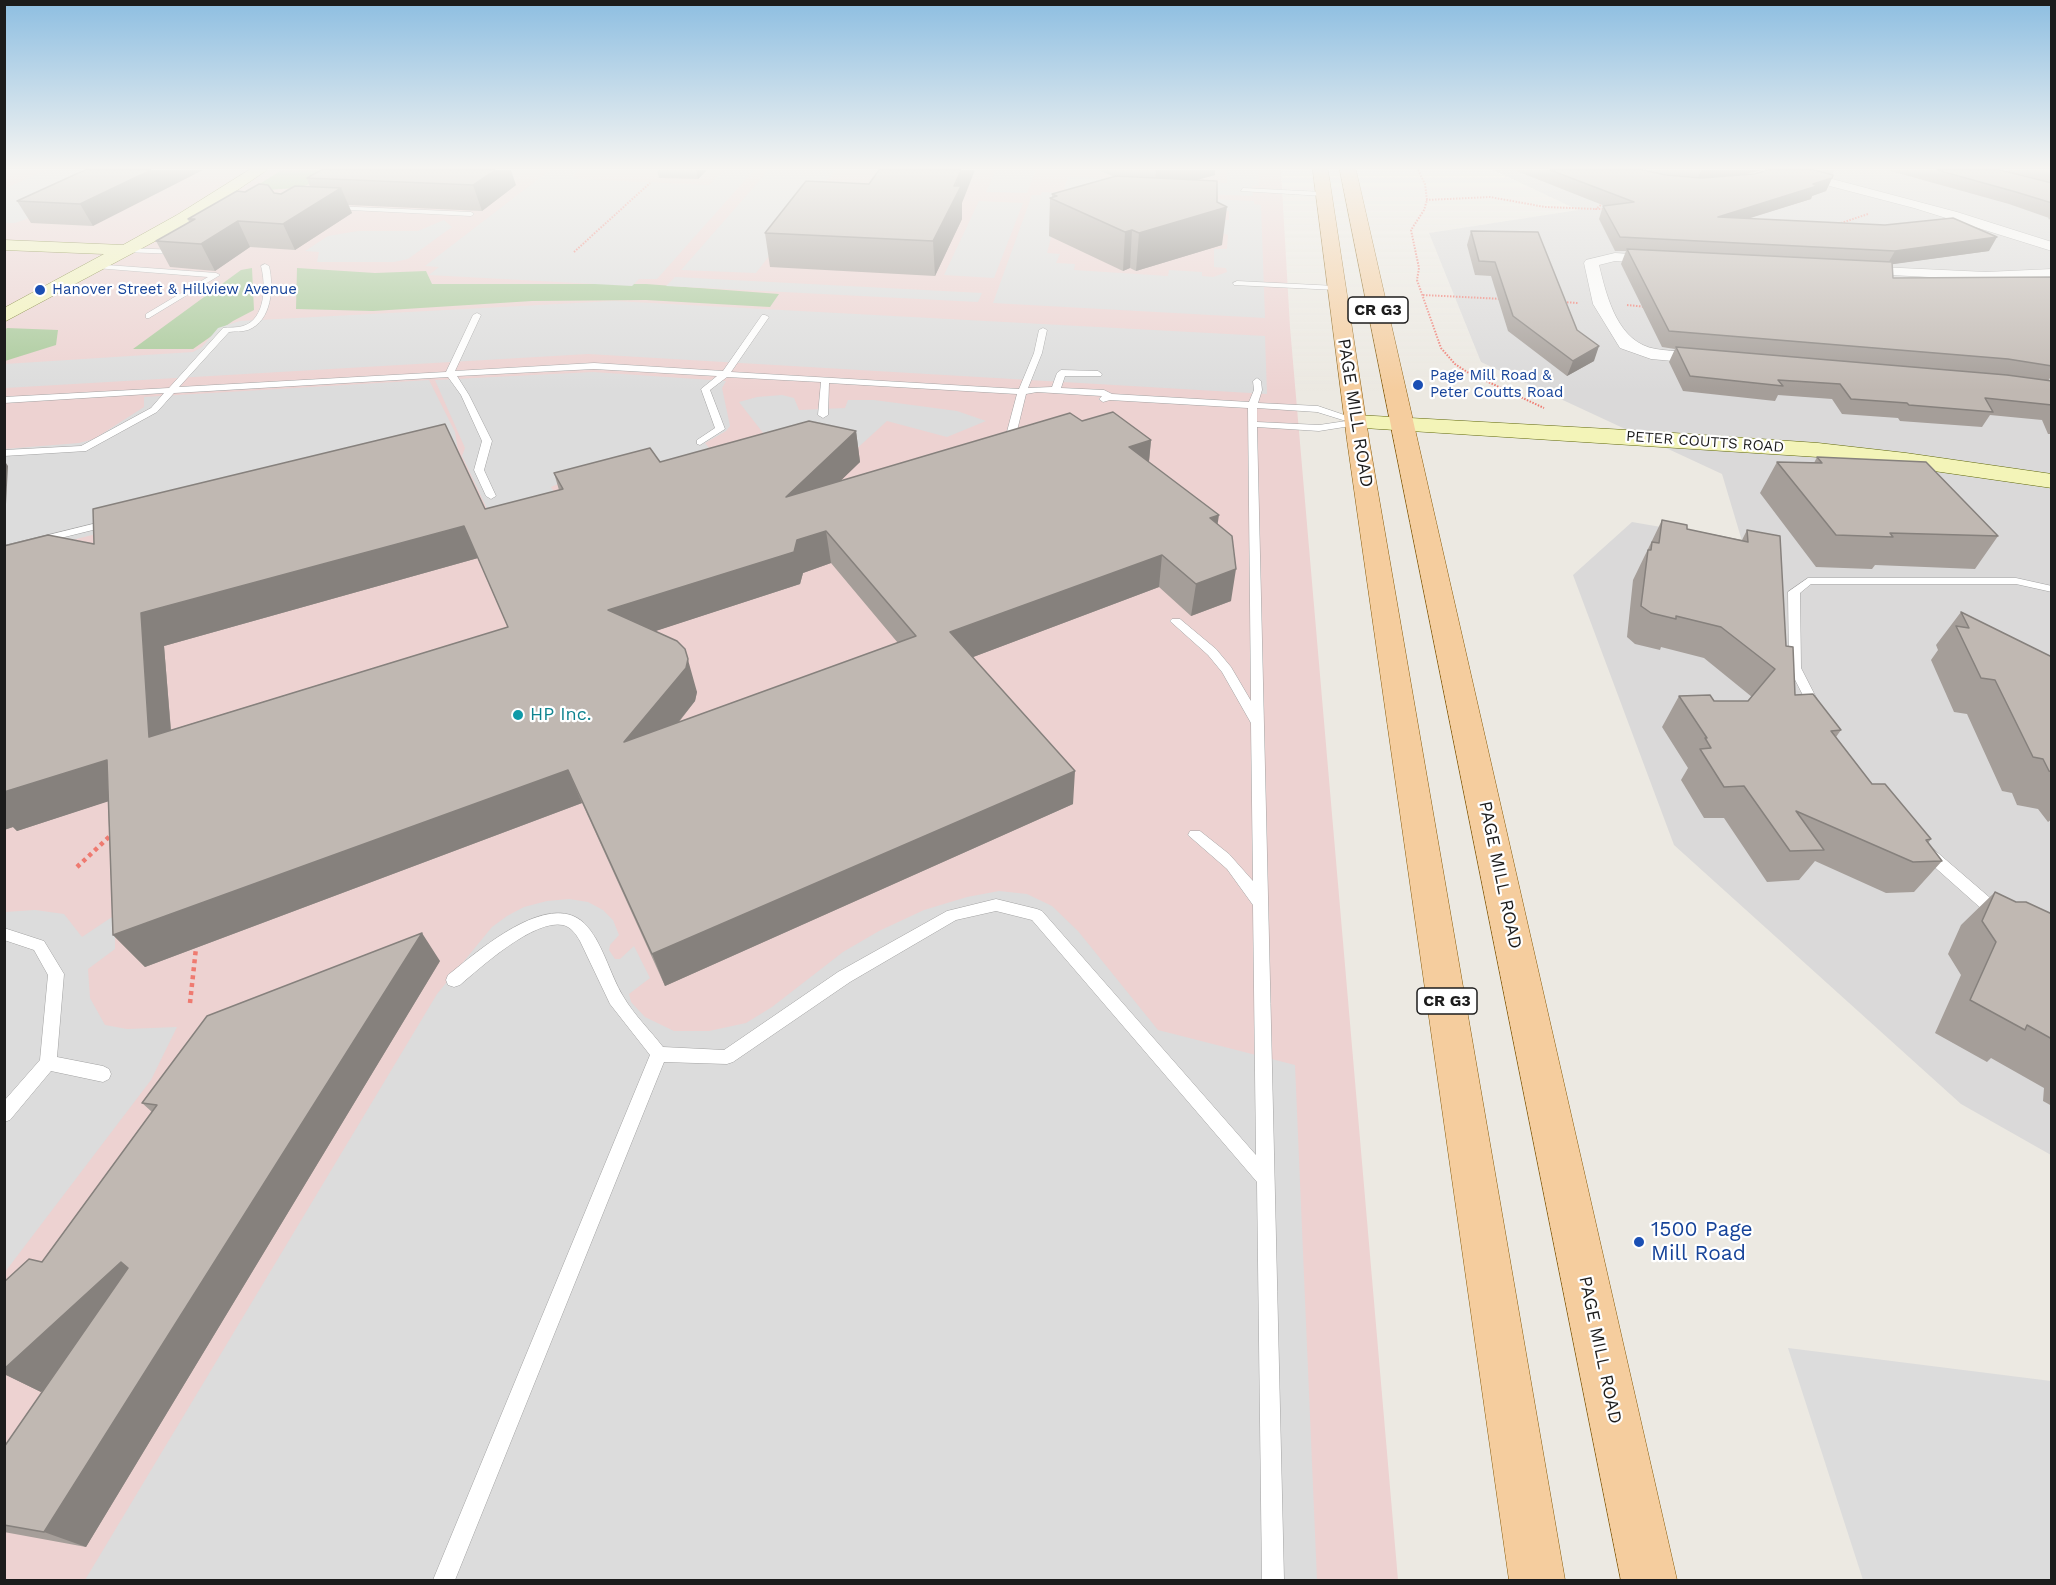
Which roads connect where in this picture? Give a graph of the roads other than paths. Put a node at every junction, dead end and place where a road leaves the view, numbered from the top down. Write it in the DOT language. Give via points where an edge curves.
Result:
graph roads {
  1 [pos="137,244"];
  2 [pos="1330,244"];
  3 [pos="1364,244"];
  4 [pos="4,245"];
  5 [pos="126,250"];
  6 [pos="179,252"];
  7 [pos="1674,260"];
  8 [pos="96,266"];
  9 [pos="265,266"];
  10 [pos="1841,269"];
  11 [pos="2052,273"];
  12 [pos="1237,283"];
  13 [pos="1336,288"];
  14 [pos="477,315"];
  15 [pos="4,316"];
  16 [pos="149,316"];
  17 [pos="765,316"];
  18 [pos="1043,330"];
  19 [pos="1723,360"];
  20 [pos="450,373"];
  21 [pos="725,374"];
  22 [pos="1098,374"];
  23 [pos="825,380"];
  24 [pos="1257,381"];
  25 [pos="169,390"];
  26 [pos="1056,390"];
  27 [pos="1022,392"];
  28 [pos="1110,397"];
  29 [pos="4,400"];
  30 [pos="1252,406"];
  31 [pos="823,415"];
  32 [pos="1356,422"];
  33 [pos="1252,424"];
  34 [pos="1403,425"];
  35 [pos="700,442"];
  36 [pos="1009,443"];
  37 [pos="4,453"];
  38 [pos="2052,481"];
  39 [pos="491,496"];
  40 [pos="121,520"];
  41 [pos="4,549"];
  42 [pos="2052,589"];
  43 [pos="1176,621"];
  44 [pos="1823,722"];
  45 [pos="1258,730"];
  46 [pos="1195,835"];
  47 [pos="1921,845"];
  48 [pos="1261,905"];
  49 [pos="2007,918"];
  50 [pos="5,934"];
  51 [pos="453,980"];
  52 [pos="659,1054"];
  53 [pos="48,1063"];
  54 [pos="103,1074"];
  55 [pos="4,1114"];
  56 [pos="1266,1179"];
  57 [pos="444,1581"];
  58 [pos="1273,1581"];
  59 [pos="1537,1581"];
  60 [pos="1649,1581"];
  1 -- 5 [label="street"];
  2 -- 13 [label="main road, PAGE MILL ROAD / CR G3"];
  3 -- 34 [label="main road, PAGE MILL ROAD / CR G3"];
  4 -- 5 [label="street"];
  5 -- 6 [label="lane"];
  5 -- 8 [label="street"];
  7 -- 19 [label="street" via="1615,257 1591,263 1601,304 1626,344 1652,354"];
  8 -- 15 [label="street"];
  8 -- 16 [label="lane" via="216,275"];
  9 -- 25 [label="lane" via="267,295 260,316 246,327 226,330"];
  10 -- 11 [label="street" via="1986,276"];
  12 -- 13 [label="lane"];
  13 -- 32 [label="main road, PAGE MILL ROAD / CR G3"];
  14 -- 20 [label="lane"];
  17 -- 21 [label="lane"];
  18 -- 27 [label="lane"];
  20 -- 21 [label="lane" via="594,366"];
  20 -- 25 [label="lane"];
  20 -- 39 [label="lane" via="487,441 479,470"];
  21 -- 23 [label="lane"];
  21 -- 35 [label="lane" via="705,390 720,429"];
  22 -- 26 [label="lane" via="1061,373"];
  23 -- 27 [label="lane"];
  23 -- 31 [label="lane"];
  24 -- 30 [label="lane"];
  25 -- 29 [label="lane"];
  25 -- 37 [label="lane" via="153,410 83,449"];
  26 -- 27 [label="lane"];
  26 -- 28 [label="lane" via="1104,393"];
  27 -- 28 [label="lane" via="1036,396"];
  27 -- 36 [label="lane"];
  28 -- 30 [label="lane"];
  30 -- 32 [label="lane" via="1318,409"];
  30 -- 33 [label="lane"];
  32 -- 33 [label="lane" via="1319,428"];
  32 -- 34 [label="street, PETER COUTTS ROAD"];
  32 -- 59 [label="main road, PAGE MILL ROAD / CR G3"];
  33 -- 45 [label="lane"];
  34 -- 38 [label="street, PETER COUTTS ROAD" via="1819,450"];
  34 -- 60 [label="main road, PAGE MILL ROAD / CR G3"];
  40 -- 41 [label="lane"];
  42 -- 44 [label="lane" via="2016,581 1808,581 1794,592 1795,668"];
  43 -- 45 [label="lane" via="1227,670 1255,716"];
  45 -- 48 [label="lane"];
  46 -- 48 [label="lane" via="1241,873"];
  47 -- 49 [label="lane" via="1989,907"];
  48 -- 56 [label="lane"];
  50 -- 53 [label="lane" via="39,945 56,974"];
  51 -- 52 [label="lane" via="529,927 563,919 580,927 616,1000"];
  52 -- 56 [label="lane" via="727,1057 844,977 952,915 996,905 1037,915"];
  52 -- 57 [label="lane"];
  53 -- 54 [label="lane"];
  53 -- 55 [label="lane"];
  56 -- 58 [label="lane"];
}
